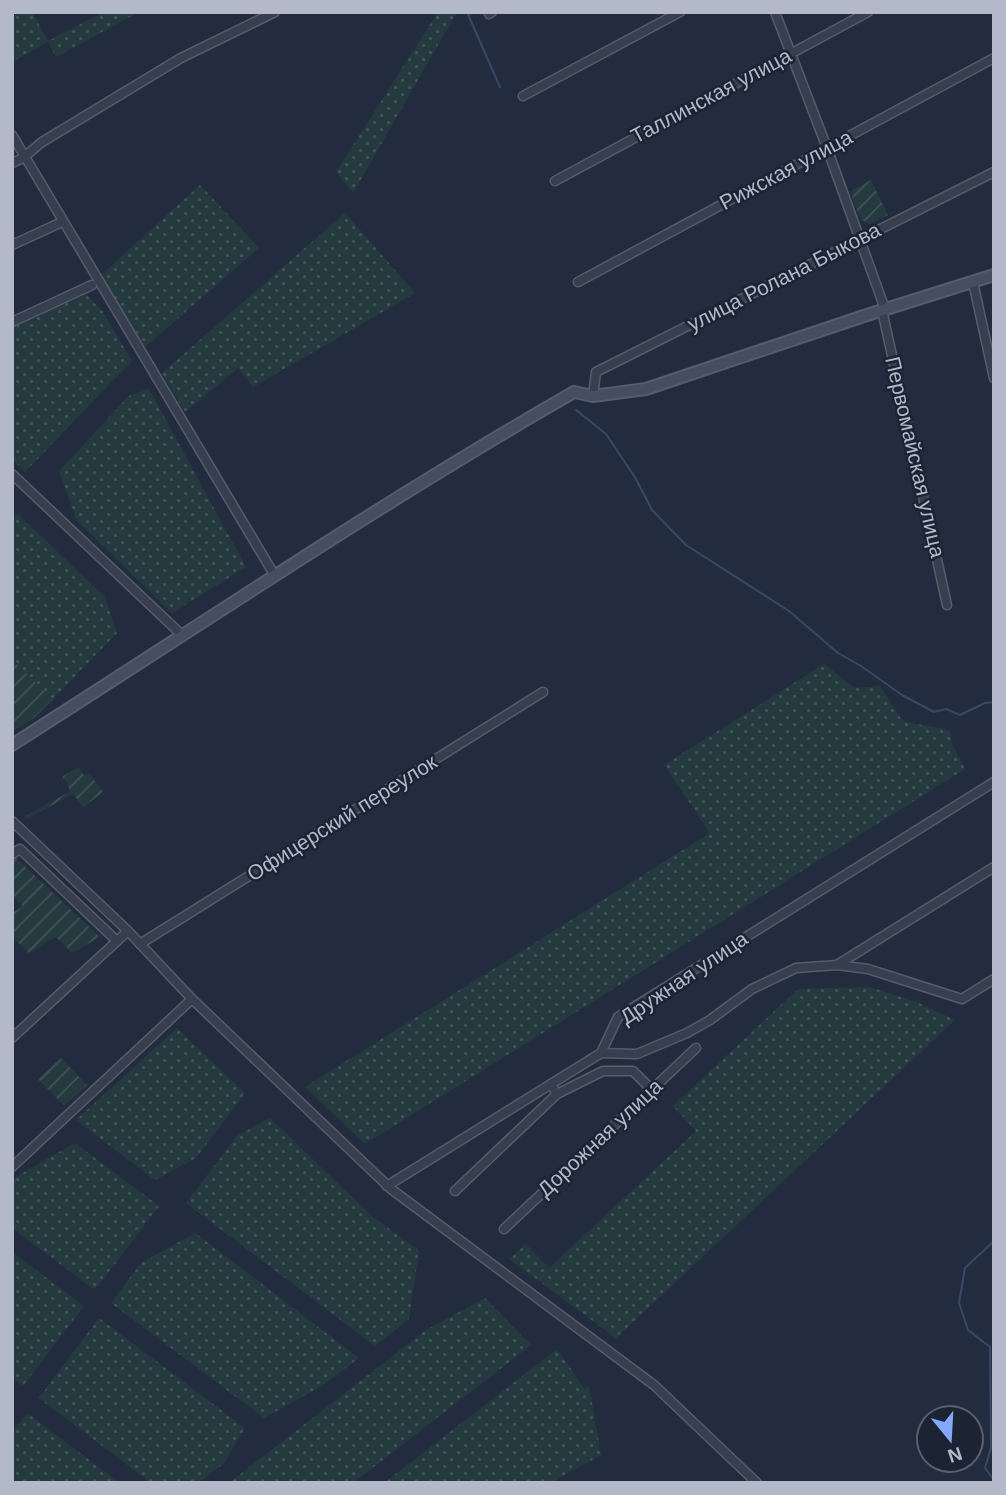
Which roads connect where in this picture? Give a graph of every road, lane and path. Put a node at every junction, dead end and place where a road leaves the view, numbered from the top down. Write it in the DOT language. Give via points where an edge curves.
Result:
graph roads {
  1 [pos="275,12"];
  2 [pos="680,12"];
  3 [pos="775,12"];
  4 [pos="869,12"];
  5 [pos="791,54"];
  6 [pos="994,58"];
  7 [pos="523,96"];
  8 [pos="12,135"];
  9 [pos="827,148"];
  10 [pos="12,163"];
  11 [pos="994,172"];
  12 [pos="555,181"];
  13 [pos="62,222"];
  14 [pos="860,239"];
  15 [pos="12,246"];
  16 [pos="994,275"];
  17 [pos="578,282"];
  18 [pos="973,282"];
  19 [pos="92,285"];
  20 [pos="883,309"];
  21 [pos="12,322"];
  22 [pos="994,378"];
  23 [pos="593,396"];
  24 [pos="12,474"];
  25 [pos="275,576"];
  26 [pos="947,605"];
  27 [pos="183,636"];
  28 [pos="543,692"];
  29 [pos="12,746"];
  30 [pos="994,782"];
  31 [pos="12,821"];
  32 [pos="16,851"];
  33 [pos="994,867"];
  34 [pos="128,930"];
  35 [pos="117,941"];
  36 [pos="141,944"];
  37 [pos="837,965"];
  38 [pos="994,979"];
  39 [pos="192,999"];
  40 [pos="12,1038"];
  41 [pos="696,1048"];
  42 [pos="601,1053"];
  43 [pos="551,1084"];
  44 [pos="652,1090"];
  45 [pos="557,1094"];
  46 [pos="12,1167"];
  47 [pos="387,1186"];
  48 [pos="455,1191"];
  49 [pos="504,1229"];
  50 [pos="757,1483"];
  1 -- 10 [label="street" via="181,58"];
  2 -- 7 [label="street"];
  3 -- 5 [label="street, Первомайская улица"];
  4 -- 5 [label="street, Таллинская улица"];
  5 -- 9 [label="street, Первомайская улица"];
  5 -- 12 [label="street, Таллинская улица"];
  6 -- 9 [label="street, Рижская улица"];
  8 -- 25 [label="street"];
  9 -- 14 [label="street, Первомайская улица"];
  9 -- 17 [label="street, Рижская улица"];
  11 -- 14 [label="street, улица Ролана Быкова"];
  13 -- 15 [label="street"];
  14 -- 20 [label="street, Первомайская улица"];
  14 -- 23 [label="street, улица Ролана Быкова" via="596,372"];
  16 -- 18 [label="street"];
  18 -- 20 [label="street"];
  18 -- 22 [label="street"];
  19 -- 21 [label="street"];
  20 -- 23 [label="street" via="646,389"];
  20 -- 26 [label="street, Первомайская улица"];
  23 -- 25 [label="street" via="574,392 562,398"];
  24 -- 27 [label="street"];
  25 -- 27 [label="street"];
  27 -- 29 [label="street"];
  28 -- 36 [label="street, Офицерский переулок"];
  30 -- 42 [label="street, Дружная улица" via="618,1017"];
  31 -- 34 [label="street"];
  32 -- 35 [label="street"];
  33 -- 37 [label="street"];
  34 -- 35 [label="street"];
  34 -- 36 [label="street"];
  35 -- 40 [label="street"];
  36 -- 39 [label="street"];
  37 -- 38 [label="street" via="868,969 962,999"];
  37 -- 42 [label="street" via="796,968 752,989 687,1034 637,1054"];
  39 -- 46 [label="street"];
  39 -- 47 [label="street"];
  41 -- 44 [label="street, Дорожная улица"];
  42 -- 43 [label="street"];
  43 -- 45 [label="street"];
  43 -- 47 [label="street"];
  44 -- 45 [label="street" via="633,1071 603,1072"];
  44 -- 49 [label="street, Дорожная улица"];
  45 -- 48 [label="street"];
  47 -- 50 [label="street" via="654,1385"];
}
